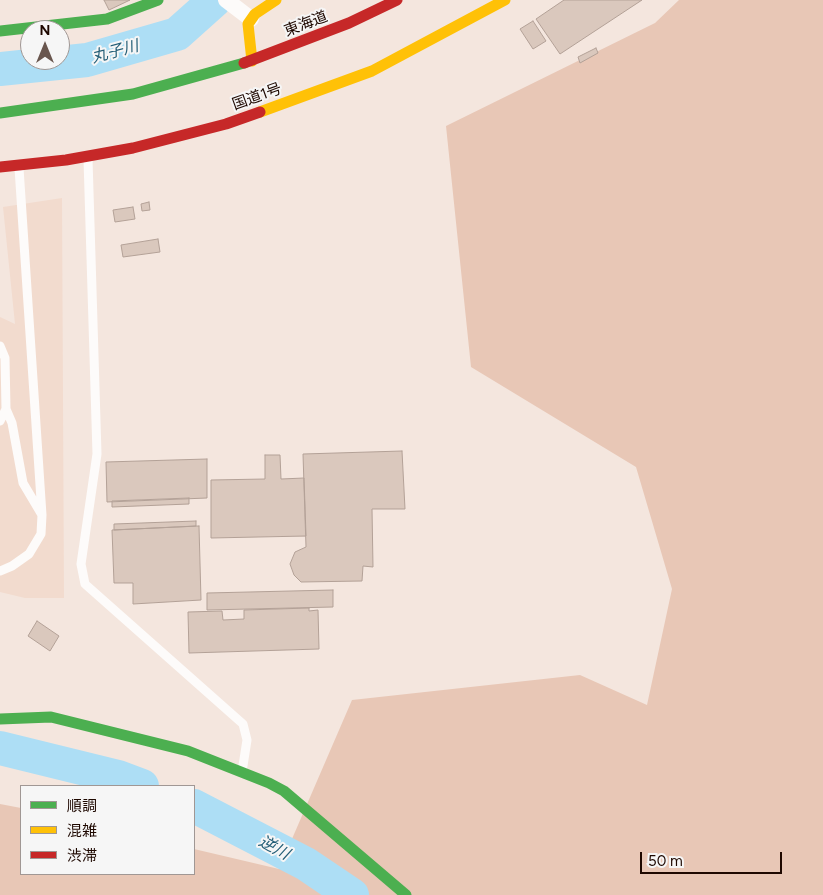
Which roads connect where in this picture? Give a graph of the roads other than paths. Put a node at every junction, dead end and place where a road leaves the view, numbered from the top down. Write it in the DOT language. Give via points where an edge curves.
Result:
graph roads {
  1 [pos="158,0"];
  2 [pos="226,0"];
  3 [pos="276,0"];
  4 [pos="397,0"];
  5 [pos="505,0"];
  6 [pos="252,19"];
  7 [pos="0,31"];
  8 [pos="252,61"];
  9 [pos="0,113"];
  10 [pos="88,156"];
  11 [pos="18,165"];
  12 [pos="0,167"];
  13 [pos="0,346"];
  14 [pos="6,409"];
  15 [pos="0,421"];
  16 [pos="42,515"];
  17 [pos="0,571"];
  18 [pos="0,719"];
  19 [pos="242,772"];
  20 [pos="406,895"];
  1 -- 7 [label="main road" via="107,19"];
  2 -- 6 [label="street"];
  3 -- 6 [label="main road"];
  4 -- 8 [label="main road, 東海道" via="349,23"];
  5 -- 10 [label="main road, 国道1号" via="372,71 226,124"];
  6 -- 8 [label="main road" via="248,24"];
  8 -- 9 [label="main road" via="132,94"];
  10 -- 11 [label="main road, 国道1号"];
  10 -- 19 [label="lane" via="97,454 81,564 85,584 243,724 247,740"];
  11 -- 12 [label="main road, 国道1号"];
  11 -- 16 [label="lane"];
  13 -- 14 [label="lane" via="5,358"];
  14 -- 15 [label="lane"];
  14 -- 16 [label="lane" via="12,423 23,483"];
  16 -- 17 [label="lane" via="41,534 29,554"];
  18 -- 19 [label="main road" via="51,717 188,751"];
  19 -- 20 [label="main road" via="284,791"];
}
